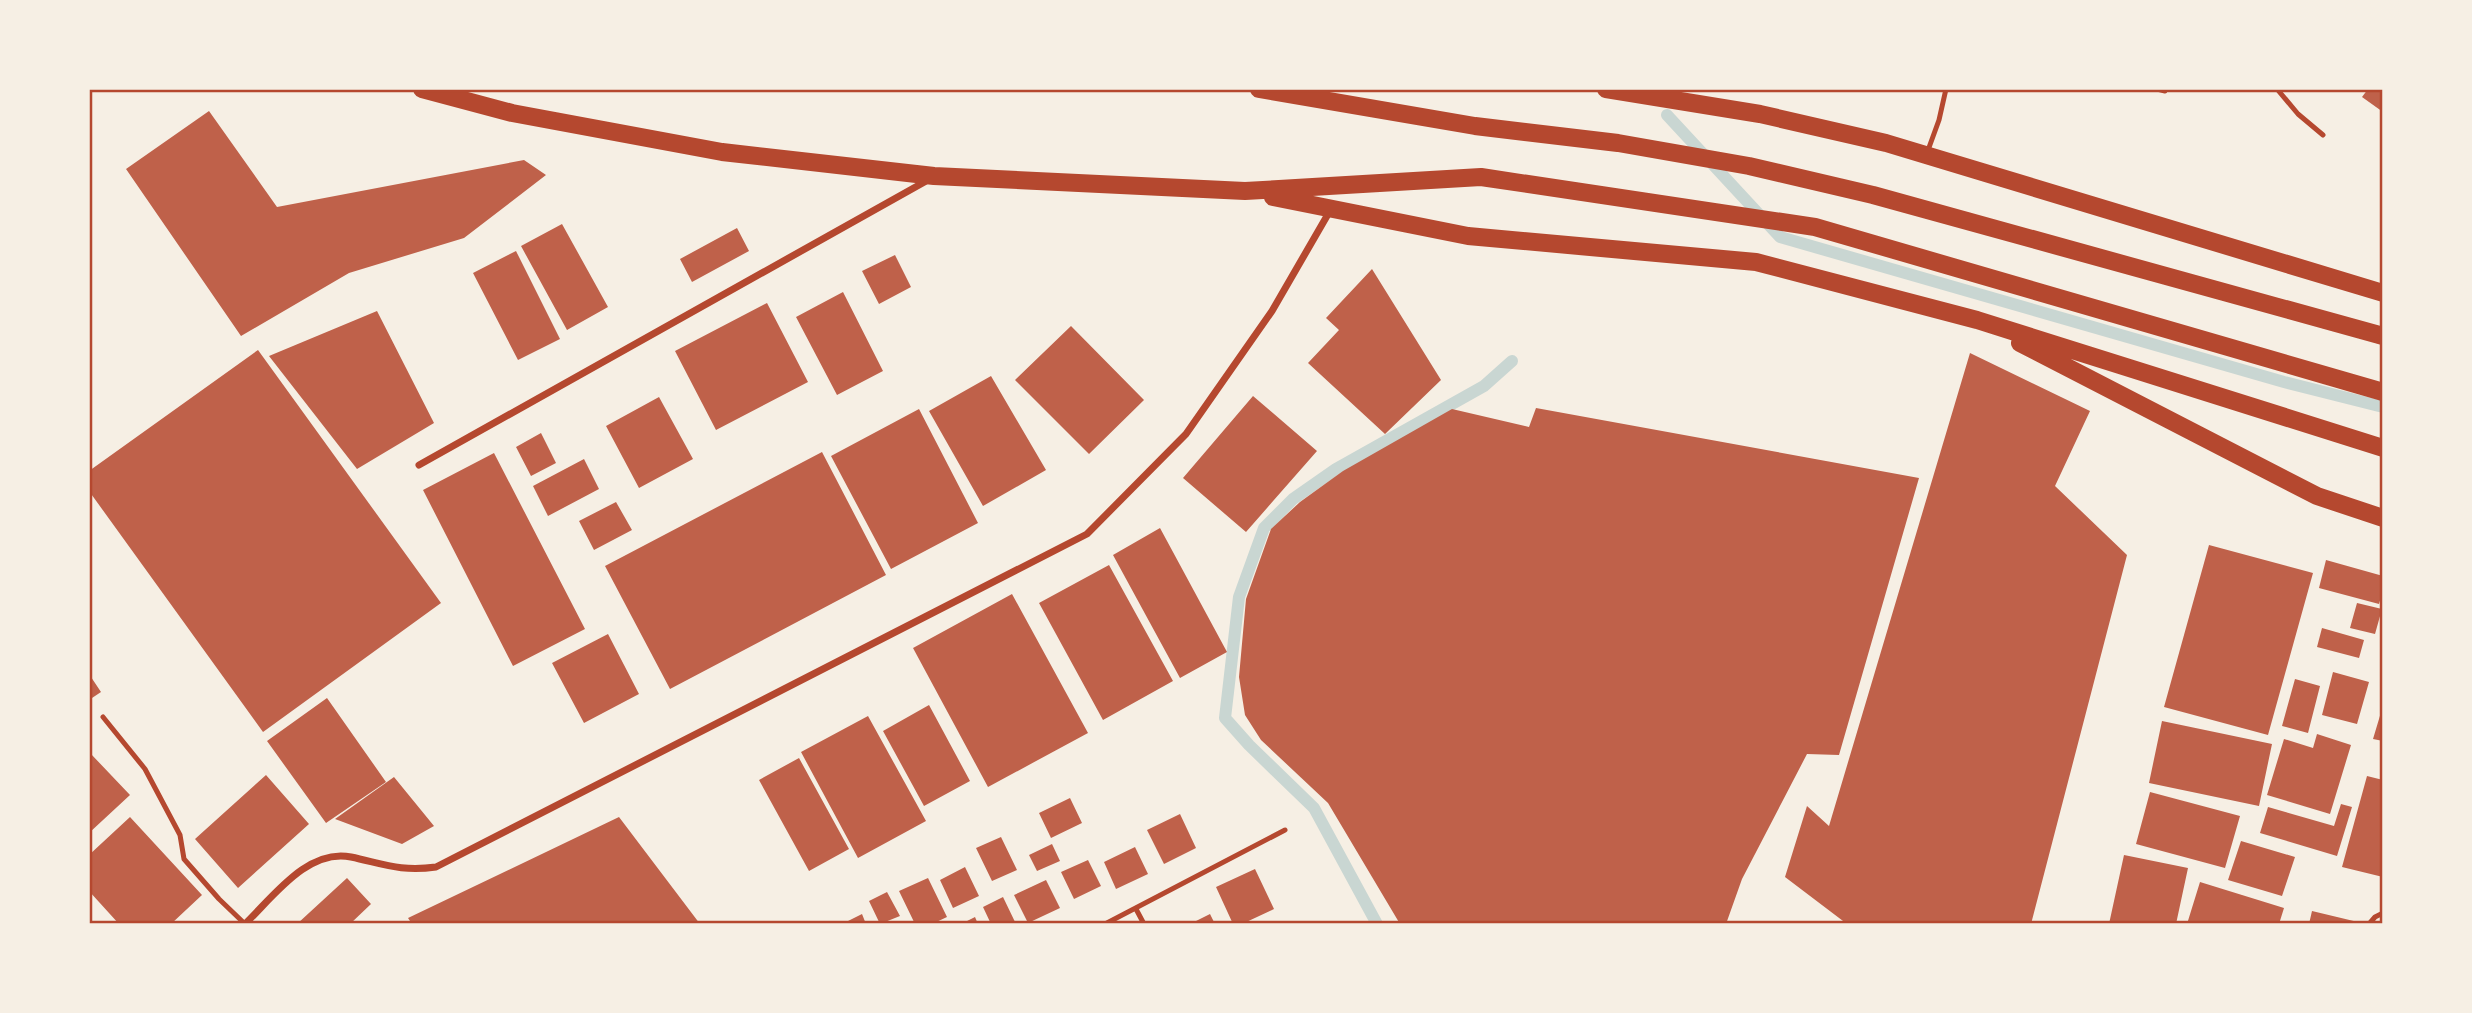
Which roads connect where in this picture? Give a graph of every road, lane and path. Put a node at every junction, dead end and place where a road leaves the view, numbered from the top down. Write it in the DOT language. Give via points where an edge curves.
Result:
graph roads {
  1 [pos="422,89"];
  2 [pos="1259,89"];
  3 [pos="1606,89"];
  4 [pos="1946,89"];
  5 [pos="2157,89"];
  6 [pos="2277,89"];
  7 [pos="2165,91"];
  8 [pos="2323,135"];
  9 [pos="1927,155"];
  10 [pos="934,176"];
  11 [pos="1245,191"];
  12 [pos="1332,208"];
  13 [pos="2383,292"];
  14 [pos="1977,320"];
  15 [pos="2383,336"];
  16 [pos="2383,392"];
  17 [pos="2383,448"];
  18 [pos="419,465"];
  19 [pos="2383,518"];
  20 [pos="103,717"];
  21 [pos="1285,830"];
  22 [pos="1136,909"];
  23 [pos="2383,912"];
  24 [pos="245,924"];
  25 [pos="1105,924"];
  26 [pos="1144,924"];
  27 [pos="2369,924"];
  1 -- 10 [label="main road" via="512,113 722,152"];
  2 -- 15 [label="main road" via="1749,166 1873,195"];
  3 -- 9 [label="main road" via="1760,114"];
  4 -- 9 [label="lane"];
  5 -- 7 [label="lane"];
  6 -- 8 [label="lane"];
  9 -- 13 [label="main road"];
  10 -- 11 [label="main road"];
  10 -- 18 [label="street"];
  11 -- 12 [label="main road"];
  11 -- 16 [label="main road" via="1481,177 1815,227"];
  12 -- 14 [label="main road" via="1468,236 1756,262"];
  12 -- 24 [label="street" via="1272,311 1186,434 1087,534 436,867 396,869 347,856 323,858 301,870"];
  14 -- 17 [label="main road"];
  14 -- 19 [label="main road" via="2317,496"];
  20 -- 24 [label="lane" via="145,769 180,835 184,859"];
  21 -- 22 [label="lane"];
  22 -- 25 [label="lane"];
  22 -- 26 [label="lane"];
  23 -- 27 [label="lane"];
}
